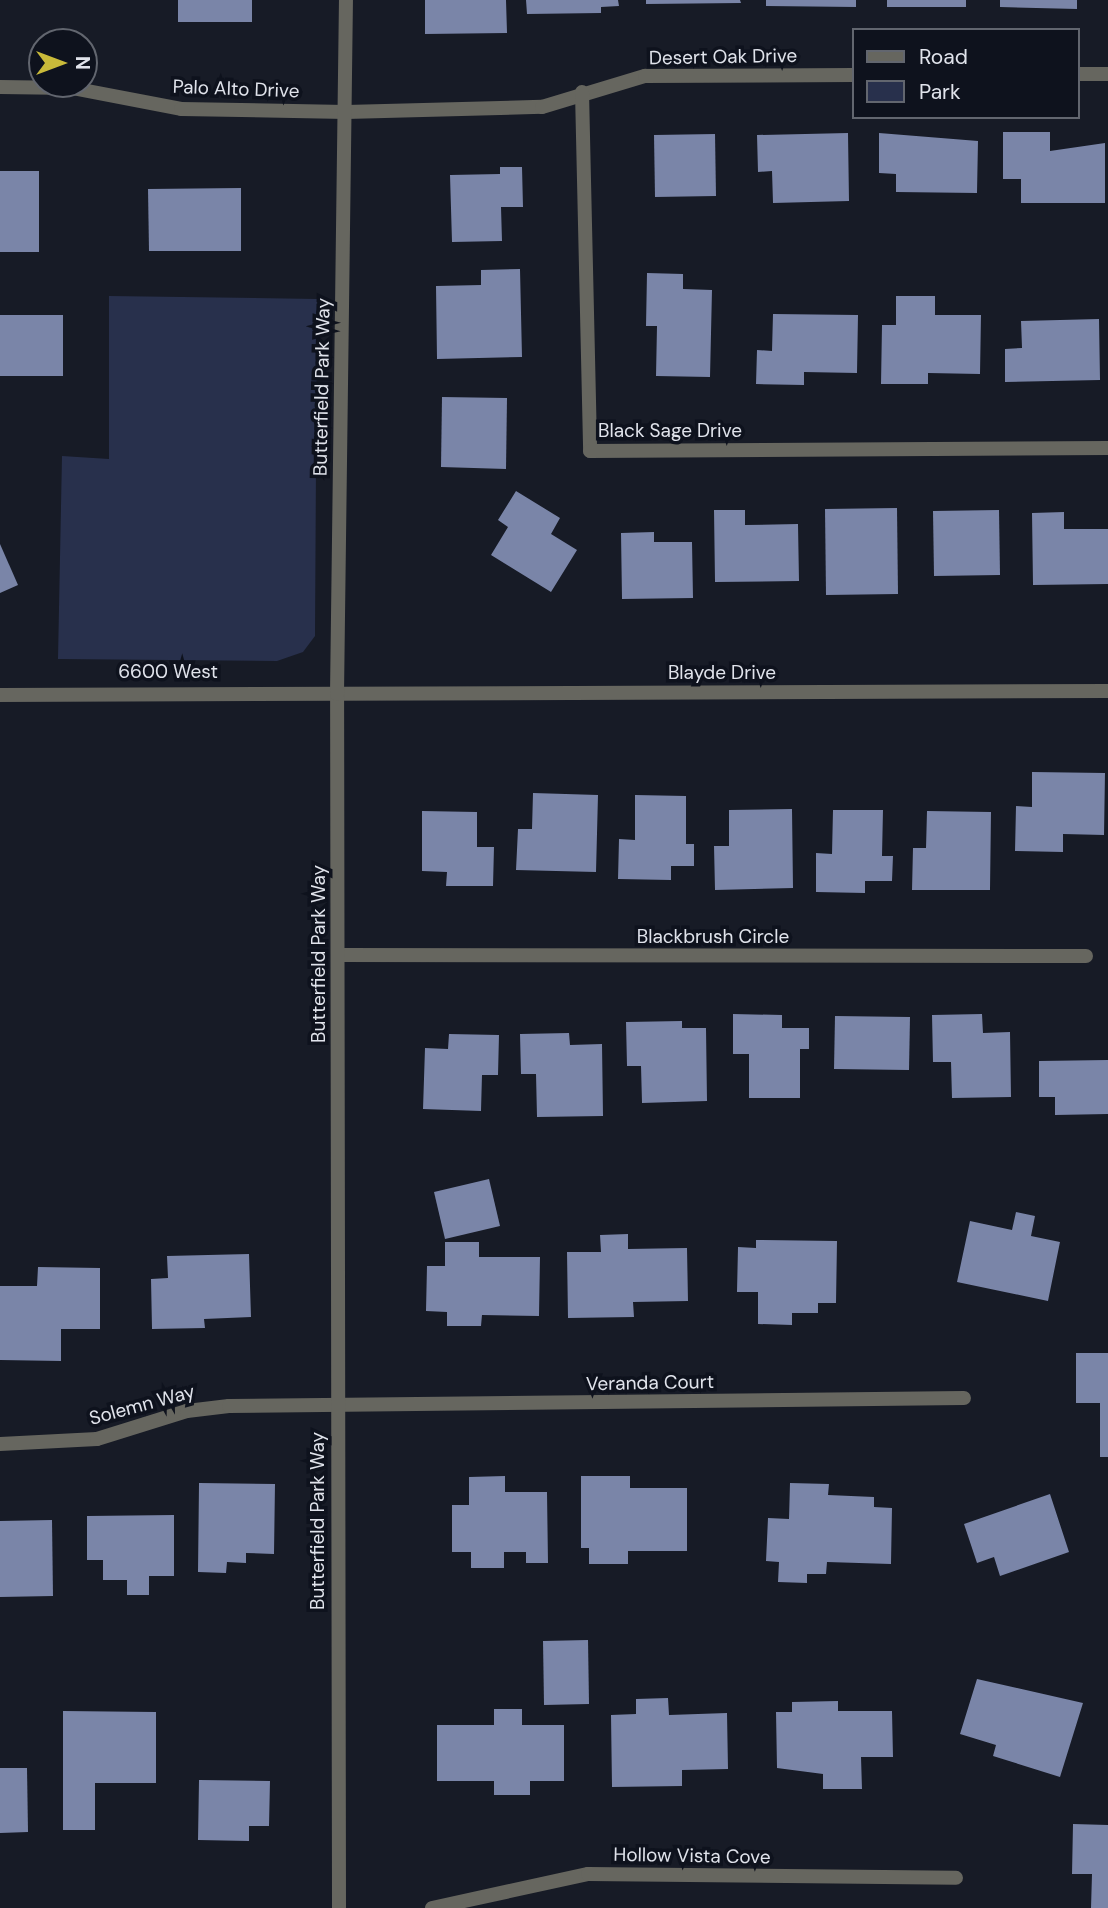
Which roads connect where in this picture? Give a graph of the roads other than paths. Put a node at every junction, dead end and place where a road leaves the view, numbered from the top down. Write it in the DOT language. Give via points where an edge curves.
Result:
graph roads {
  1 [pos="346,0"];
  2 [pos="1080,74"];
  3 [pos="1108,74"];
  4 [pos="852,75"];
  5 [pos="0,87"];
  6 [pos="582,92"];
  7 [pos="346,112"];
  8 [pos="1108,448"];
  9 [pos="1108,691"];
  10 [pos="337,694"];
  11 [pos="0,695"];
  12 [pos="339,955"];
  13 [pos="1086,956"];
  14 [pos="964,1398"];
  15 [pos="337,1405"];
  16 [pos="0,1444"];
  17 [pos="956,1878"];
  18 [pos="340,1908"];
  19 [pos="432,1908"];
  1 -- 7 [label="street, Butterfield Park Way"];
  2 -- 3 [label="street"];
  4 -- 6 [label="street, Desert Oak Drive" via="645,76"];
  5 -- 7 [label="street, Palo Alto Drive" via="72,88 181,109"];
  6 -- 7 [label="street, Desert Oak Drive" via="541,107"];
  6 -- 8 [label="street, Black Sage Drive" via="590,451"];
  7 -- 10 [label="street, Butterfield Park Way"];
  9 -- 10 [label="street, Blayde Drive"];
  10 -- 11 [label="street, 6600 West"];
  10 -- 12 [label="street, Butterfield Park Way"];
  12 -- 13 [label="street, Blackbrush Circle"];
  12 -- 15 [label="street, Butterfield Park Way"];
  14 -- 15 [label="street, Veranda Court"];
  15 -- 16 [label="street, Solemn Way" via="208,1407 97,1439"];
  15 -- 18 [label="street, Butterfield Park Way"];
  17 -- 19 [label="street, Hollow Vista Cove" via="588,1874"];
}
